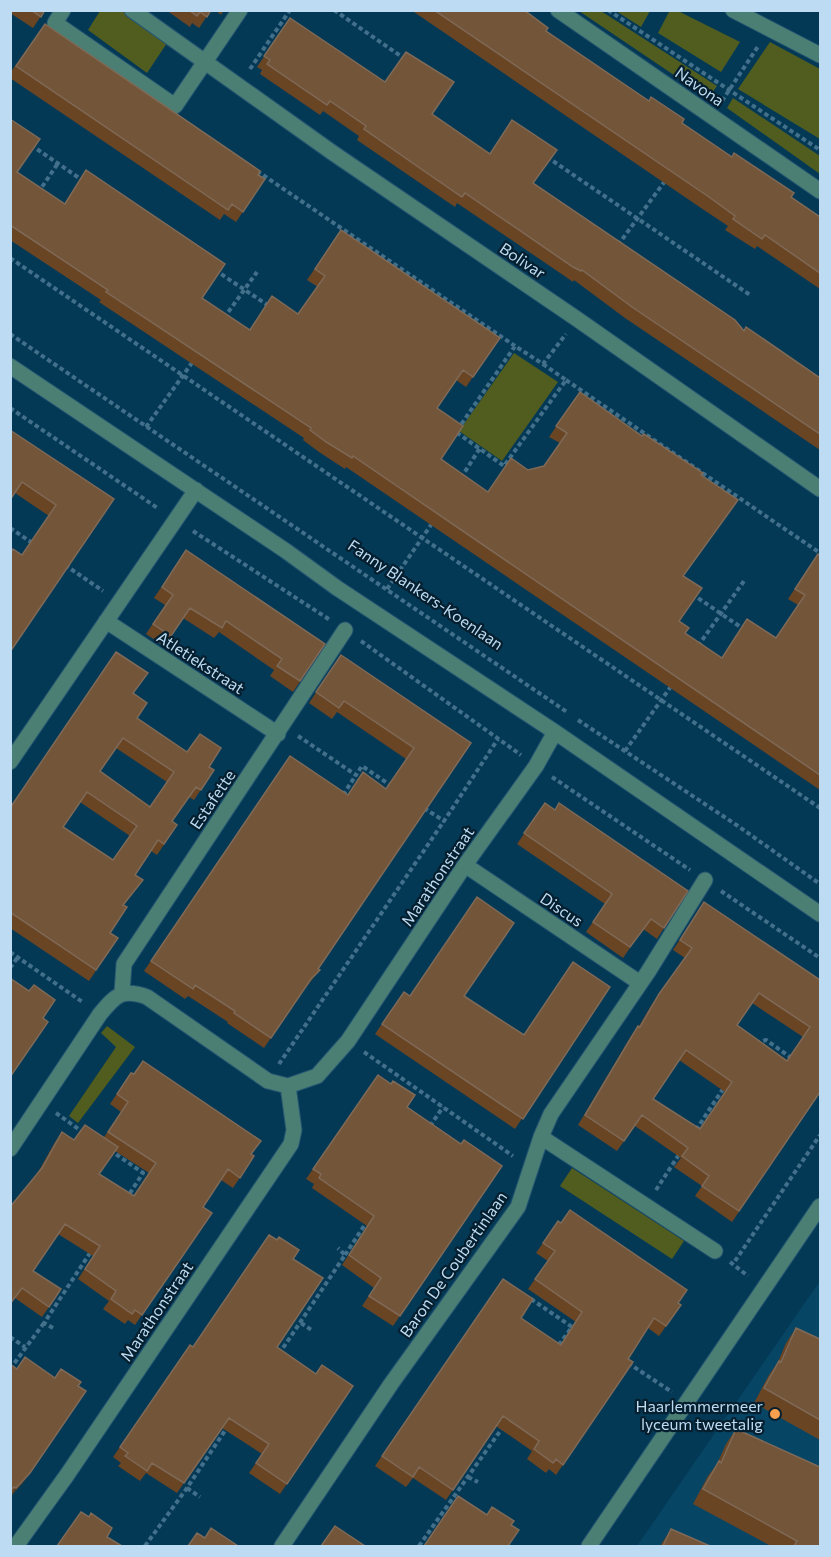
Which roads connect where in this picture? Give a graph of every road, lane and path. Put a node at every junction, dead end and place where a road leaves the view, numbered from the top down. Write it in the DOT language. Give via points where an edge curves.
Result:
graph roads {
  1 [pos="63,10"];
  2 [pos="132,10"];
  3 [pos="240,10"];
  4 [pos="290,10"];
  5 [pos="334,10"];
  6 [pos="558,10"];
  7 [pos="608,10"];
  8 [pos="733,10"];
  9 [pos="770,29"];
  10 [pos="820,55"];
  11 [pos="206,62"];
  12 [pos="410,62"];
  13 [pos="239,86"];
  14 [pos="729,91"];
  15 [pos="712,116"];
  16 [pos="30,144"];
  17 [pos="820,150"];
  18 [pos="538,151"];
  19 [pos="58,164"];
  20 [pos="256,170"];
  21 [pos="671,172"];
  22 [pos="88,183"];
  23 [pos="820,191"];
  24 [pos="34,198"];
  25 [pos="638,219"];
  26 [pos="617,247"];
  27 [pos="10,258"];
  28 [pos="215,270"];
  29 [pos="257,272"];
  30 [pos="244,290"];
  31 [pos="750,295"];
  32 [pos="273,309"];
  33 [pos="577,318"];
  34 [pos="217,328"];
  35 [pos="10,334"];
  36 [pos="515,346"];
  37 [pos="197,356"];
  38 [pos="543,364"];
  39 [pos="10,366"];
  40 [pos="183,375"];
  41 [pos="566,380"];
  42 [pos="10,408"];
  43 [pos="447,425"];
  44 [pos="146,427"];
  45 [pos="456,432"];
  46 [pos="480,448"];
  47 [pos="454,488"];
  48 [pos="820,489"];
  49 [pos="196,490"];
  50 [pos="435,518"];
  51 [pos="175,520"];
  52 [pos="10,528"];
  53 [pos="423,538"];
  54 [pos="40,548"];
  55 [pos="820,553"];
  56 [pos="60,562"];
  57 [pos="744,581"];
  58 [pos="387,590"];
  59 [pos="692,593"];
  60 [pos="119,602"];
  61 [pos="721,614"];
  62 [pos="106,621"];
  63 [pos="345,630"];
  64 [pos="751,634"];
  65 [pos="695,652"];
  66 [pos="675,680"];
  67 [pos="662,699"];
  68 [pos="280,730"];
  69 [pos="555,732"];
  70 [pos="498,739"];
  71 [pos="625,751"];
  72 [pos="10,762"];
  73 [pos="536,766"];
  74 [pos="356,776"];
  75 [pos="398,791"];
  76 [pos="417,803"];
  77 [pos="336,804"];
  78 [pos="820,808"];
  79 [pos="444,821"];
  80 [pos="465,865"];
  81 [pos="705,880"];
  82 [pos="820,884"];
  83 [pos="820,914"];
  84 [pos="10,952"];
  85 [pos="18,957"];
  86 [pos="820,958"];
  87 [pos="10,968"];
  88 [pos="640,983"];
  89 [pos="122,993"];
  90 [pos="100,1014"];
  91 [pos="348,1041"];
  92 [pos="753,1044"];
  93 [pos="802,1066"];
  94 [pos="268,1081"];
  95 [pos="728,1082"];
  96 [pos="288,1086"];
  97 [pos="41,1103"];
  98 [pos="443,1107"];
  99 [pos="430,1126"];
  100 [pos="87,1135"];
  101 [pos="820,1135"];
  102 [pos="541,1137"];
  103 [pos="690,1139"];
  104 [pos="106,1148"];
  105 [pos="10,1149"];
  106 [pos="683,1149"];
  107 [pos="531,1168"];
  108 [pos="123,1203"];
  109 [pos="646,1205"];
  110 [pos="820,1206"];
  111 [pos="372,1215"];
  112 [pos="97,1243"];
  113 [pos="339,1248"];
  114 [pos="715,1251"];
  115 [pos="345,1255"];
  116 [pos="733,1264"];
  117 [pos="764,1287"];
  118 [pos="525,1294"];
  119 [pos="44,1323"];
  120 [pos="301,1323"];
  121 [pos="572,1327"];
  122 [pos="53,1328"];
  123 [pos="313,1331"];
  124 [pos="581,1333"];
  125 [pos="10,1337"];
  126 [pos="25,1347"];
  127 [pos="552,1355"];
  128 [pos="620,1358"];
  129 [pos="275,1359"];
  130 [pos="10,1369"];
  131 [pos="687,1401"];
  132 [pos="507,1421"];
  133 [pos="231,1423"];
  134 [pos="468,1478"];
  135 [pos="478,1482"];
  136 [pos="187,1488"];
  137 [pos="200,1497"];
  138 [pos="148,1532"];
  139 [pos="152,1535"];
  140 [pos="16,1546"];
  141 [pos="145,1546"];
  142 [pos="282,1546"];
  143 [pos="419,1546"];
  144 [pos="589,1546"];
  1 -- 11 [label="street" via="55,23 175,106"];
  2 -- 11 [label="street, Bolivar"];
  3 -- 11 [label="street"];
  4 -- 13 [label="path"];
  5 -- 12 [label="path"];
  6 -- 15 [label="street, Navona"];
  7 -- 14 [label="path"];
  8 -- 9 [label="street"];
  9 -- 10 [label="street"];
  9 -- 14 [label="path"];
  11 -- 13 [label="street, Bolivar"];
  13 -- 33 [label="street, Bolivar"];
  14 -- 15 [label="path"];
  14 -- 17 [label="path"];
  15 -- 23 [label="street, Navona"];
  16 -- 19 [label="path"];
  18 -- 25 [label="path"];
  19 -- 22 [label="path"];
  19 -- 24 [label="path"];
  20 -- 36 [label="path"];
  21 -- 25 [label="path"];
  25 -- 26 [label="path"];
  25 -- 31 [label="path"];
  27 -- 40 [label="path"];
  28 -- 30 [label="path"];
  29 -- 30 [label="path"];
  30 -- 32 [label="path"];
  30 -- 34 [label="path"];
  33 -- 38 [label="path"];
  33 -- 48 [label="street, Bolivar"];
  35 -- 44 [label="path, Fanny Blankers-Koenlaan"];
  36 -- 38 [label="path"];
  36 -- 45 [label="path"];
  37 -- 40 [label="path"];
  38 -- 41 [label="path"];
  39 -- 49 [label="street"];
  40 -- 44 [label="path"];
  40 -- 53 [label="path"];
  41 -- 46 [label="path" via="504,466"];
  41 -- 55 [label="path"];
  42 -- 51 [label="path"];
  43 -- 45 [label="path"];
  44 -- 58 [label="path, Fanny Blankers-Koenlaan"];
  45 -- 46 [label="path"];
  46 -- 47 [label="path"];
  49 -- 51 [label="street"];
  49 -- 69 [label="street"];
  50 -- 53 [label="path"];
  51 -- 60 [label="street"];
  51 -- 63 [label="path"];
  52 -- 54 [label="path"];
  53 -- 58 [label="path"];
  53 -- 67 [label="path"];
  56 -- 60 [label="path"];
  57 -- 61 [label="path"];
  58 -- 71 [label="path, Fanny Blankers-Koenlaan"];
  59 -- 61 [label="path"];
  60 -- 62 [label="street"];
  61 -- 64 [label="path"];
  61 -- 65 [label="path"];
  62 -- 68 [label="street, Atletiekstraat"];
  62 -- 72 [label="street"];
  63 -- 68 [label="street, Estafette"];
  63 -- 70 [label="path"];
  66 -- 67 [label="path"];
  67 -- 71 [label="path"];
  67 -- 78 [label="path"];
  68 -- 74 [label="path"];
  68 -- 89 [label="street, Estafette" via="124,964"];
  69 -- 73 [label="street, Marathonstraat"];
  69 -- 83 [label="street"];
  70 -- 73 [label="path"];
  70 -- 79 [label="path"];
  71 -- 82 [label="path, Fanny Blankers-Koenlaan"];
  73 -- 80 [label="street, Marathonstraat"];
  73 -- 81 [label="path"];
  74 -- 75 [label="path" via="362,766"];
  74 -- 77 [label="path"];
  76 -- 79 [label="path"];
  79 -- 94 [label="path"];
  80 -- 88 [label="street, Discus"];
  80 -- 91 [label="street, Marathonstraat"];
  81 -- 86 [label="path"];
  81 -- 88 [label="street"];
  84 -- 85 [label="path"];
  85 -- 87 [label="path"];
  85 -- 90 [label="path"];
  88 -- 102 [label="street" via="551,1114"];
  89 -- 90 [label="street"];
  89 -- 94 [label="street" via="147,997"];
  90 -- 97 [label="street"];
  91 -- 96 [label="street, Marathonstraat" via="317,1076"];
  91 -- 98 [label="path"];
  92 -- 93 [label="path" via="766,1040"];
  94 -- 96 [label="street"];
  95 -- 103 [label="path"];
  96 -- 140 [label="street, Marathonstraat" via="294,1130 291,1144"];
  97 -- 100 [label="path"];
  97 -- 105 [label="street"];
  98 -- 99 [label="path"];
  98 -- 107 [label="path"];
  101 -- 116 [label="path"];
  102 -- 107 [label="street, Baron De Coubertinlaan"];
  102 -- 109 [label="street"];
  104 -- 108 [label="path" via="143,1173"];
  106 -- 109 [label="path"];
  107 -- 142 [label="street, Baron De Coubertinlaan" via="518,1207 391,1384"];
  109 -- 114 [label="street"];
  110 -- 117 [label="street"];
  111 -- 115 [label="path"];
  112 -- 119 [label="path"];
  113 -- 115 [label="path"];
  114 -- 116 [label="path"];
  115 -- 120 [label="path"];
  116 -- 117 [label="path"];
  117 -- 131 [label="street"];
  118 -- 121 [label="path"];
  119 -- 122 [label="path"];
  119 -- 126 [label="path"];
  120 -- 123 [label="path"];
  120 -- 129 [label="path"];
  121 -- 124 [label="path"];
  121 -- 127 [label="path"];
  125 -- 126 [label="path"];
  126 -- 130 [label="path"];
  128 -- 131 [label="path"];
  131 -- 144 [label="street"];
  132 -- 134 [label="path"];
  133 -- 136 [label="path"];
  134 -- 135 [label="path"];
  134 -- 143 [label="path"];
  136 -- 137 [label="path"];
  136 -- 139 [label="path"];
  138 -- 139 [label="path"];
  139 -- 141 [label="path"];
}
